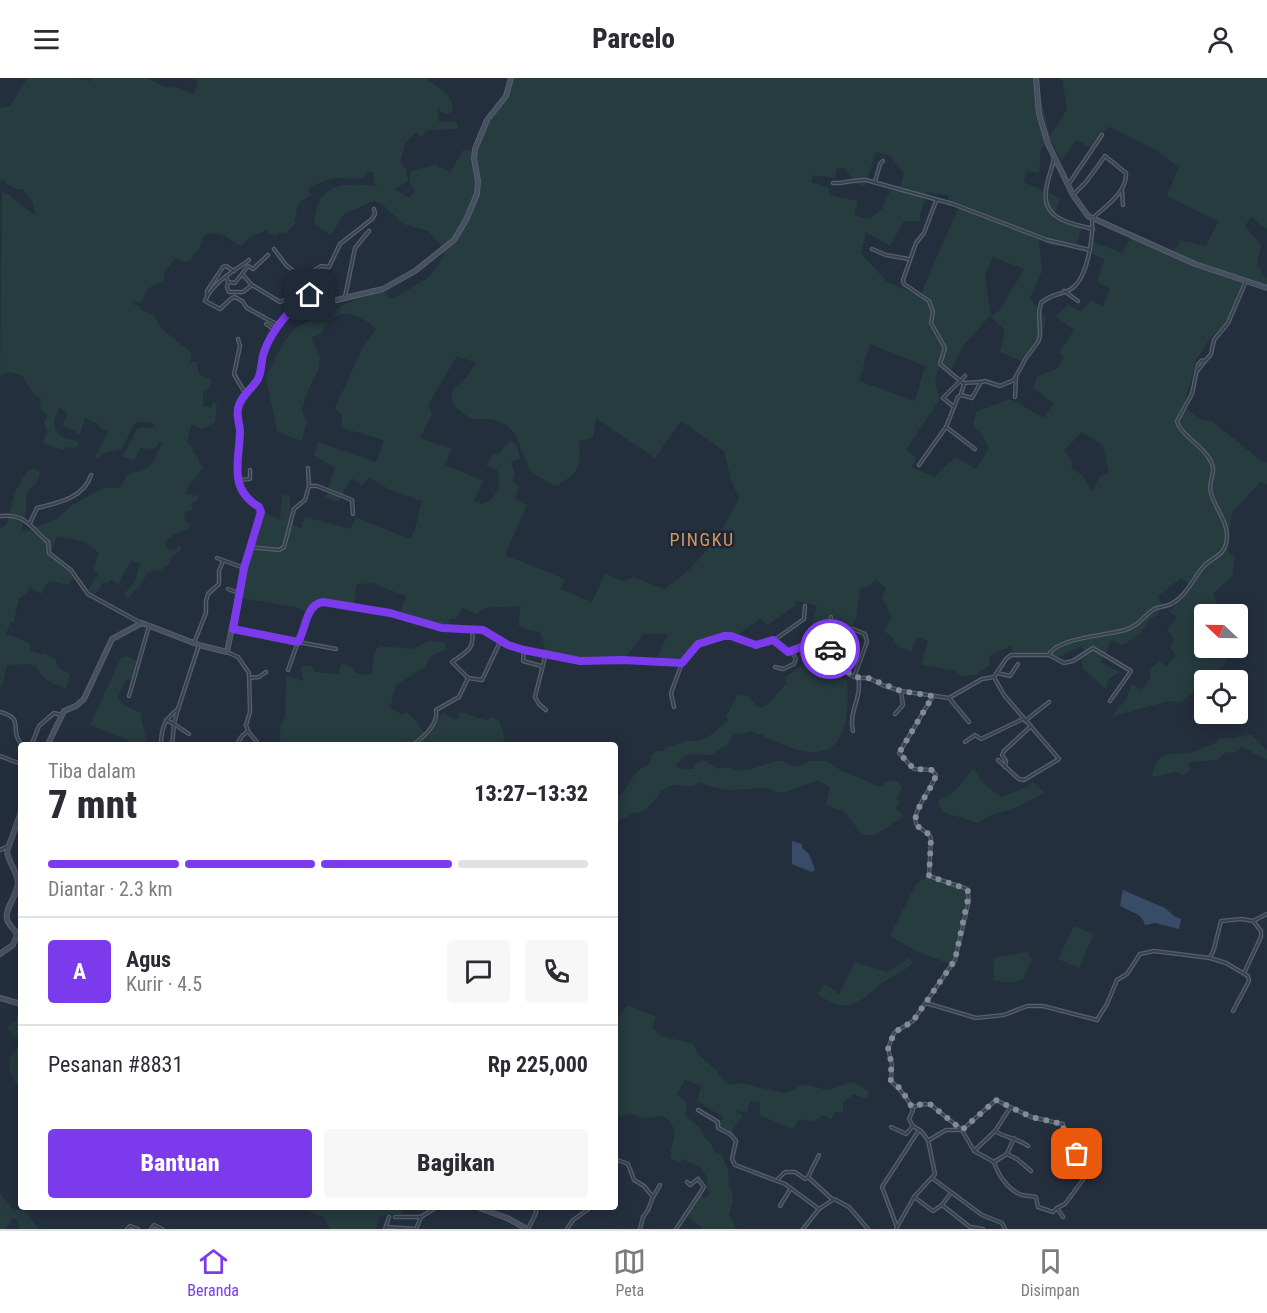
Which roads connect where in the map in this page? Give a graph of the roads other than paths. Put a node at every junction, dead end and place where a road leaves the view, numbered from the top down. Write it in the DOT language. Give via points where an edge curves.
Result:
graph roads {
  1 [pos="510,78"];
  2 [pos="1036,78"];
  3 [pos="1102,135"];
  4 [pos="1054,157"];
  5 [pos="883,161"];
  6 [pos="875,182"];
  7 [pos="833,183"];
  8 [pos="1068,185"];
  9 [pos="1122,190"];
  10 [pos="1073,195"];
  11 [pos="936,201"];
  12 [pos="1123,205"];
  13 [pos="374,209"];
  14 [pos="1092,219"];
  15 [pos="1093,229"];
  16 [pos="369,231"];
  17 [pos="274,249"];
  18 [pos="872,249"];
  19 [pos="1090,250"];
  20 [pos="268,255"];
  21 [pos="909,259"];
  22 [pos="249,260"];
  23 [pos="234,271"];
  24 [pos="243,275"];
  25 [pos="226,276"];
  26 [pos="303,278"];
  27 [pos="1246,281"];
  28 [pos="228,282"];
  29 [pos="252,285"];
  30 [pos="1267,288"];
  31 [pos="1064,291"];
  32 [pos="207,296"];
  33 [pos="308,296"];
  34 [pos="345,297"];
  35 [pos="1078,301"];
  36 [pos="266,324"];
  37 [pos="277,328"];
  38 [pos="238,339"];
  39 [pos="965,376"];
  40 [pos="1016,377"];
  41 [pos="960,381"];
  42 [pos="981,382"];
  43 [pos="963,383"];
  44 [pos="245,393"];
  45 [pos="961,395"];
  46 [pos="1015,397"];
  47 [pos="954,407"];
  48 [pos="946,427"];
  49 [pos="975,449"];
  50 [pos="919,465"];
  51 [pos="308,468"];
  52 [pos="250,470"];
  53 [pos="91,475"];
  54 [pos="238,480"];
  55 [pos="309,486"];
  56 [pos="353,514"];
  57 [pos="0,516"];
  58 [pos="30,523"];
  59 [pos="250,547"];
  60 [pos="217,558"];
  61 [pos="223,561"];
  62 [pos="244,568"];
  63 [pos="228,589"];
  64 [pos="239,594"];
  65 [pos="805,606"];
  66 [pos="831,617"];
  67 [pos="142,623"];
  68 [pos="149,626"];
  69 [pos="233,629"];
  70 [pos="472,629"];
  71 [pos="853,629"];
  72 [pos="501,640"];
  73 [pos="773,640"];
  74 [pos="298,642"];
  75 [pos="194,643"];
  76 [pos="199,645"];
  77 [pos="824,646"];
  78 [pos="336,649"];
  79 [pos="524,650"];
  80 [pos="792,651"];
  81 [pos="227,652"];
  82 [pos="546,653"];
  83 [pos="1049,655"];
  84 [pos="682,663"];
  85 [pos="1018,664"];
  86 [pos="542,667"];
  87 [pos="775,667"];
  88 [pos="288,670"];
  89 [pos="266,672"];
  90 [pos="997,672"];
  91 [pos="856,677"];
  92 [pos="994,677"];
  93 [pos="250,678"];
  94 [pos="468,678"];
  95 [pos="901,691"];
  96 [pos="129,696"];
  97 [pos="933,696"];
  98 [pos="949,698"];
  99 [pos="1110,701"];
  100 [pos="1049,702"];
  101 [pos="674,707"];
  102 [pos="178,709"];
  103 [pos="546,710"];
  104 [pos="0,712"];
  105 [pos="895,714"];
  106 [pos="62,715"];
  107 [pos="166,720"];
  108 [pos="1024,720"];
  109 [pos="969,722"];
  110 [pos="174,724"];
  111 [pos="1030,727"];
  112 [pos="248,731"];
  113 [pos="853,731"];
  114 [pos="189,734"];
  115 [pos="20,742"];
  116 [pos="33,742"];
  117 [pos="49,742"];
  118 [pos="161,742"];
  119 [pos="172,742"];
  120 [pos="238,742"];
  121 [pos="257,742"];
  122 [pos="416,742"];
  123 [pos="965,742"];
  124 [pos="0,756"];
  125 [pos="998,760"];
  126 [pos="18,763"];
  127 [pos="1005,767"];
  128 [pos="18,820"];
  129 [pos="8,846"];
  130 [pos="0,850"];
  131 [pos="1267,914"];
  132 [pos="1253,921"];
  133 [pos="18,941"];
  134 [pos="0,954"];
  135 [pos="1210,958"];
  136 [pos="1244,973"];
  137 [pos="0,998"];
  138 [pos="18,1003"];
  139 [pos="926,1004"];
  140 [pos="1233,1011"];
  141 [pos="912,1107"];
  142 [pos="1010,1108"];
  143 [pos="698,1110"];
  144 [pos="913,1126"];
  145 [pos="891,1127"];
  146 [pos="919,1130"];
  147 [pos="962,1130"];
  148 [pos="995,1131"];
  149 [pos="1096,1132"];
  150 [pos="1014,1138"];
  151 [pos="928,1140"];
  152 [pos="1074,1141"];
  153 [pos="1028,1146"];
  154 [pos="974,1150"];
  155 [pos="1007,1154"];
  156 [pos="819,1155"];
  157 [pos="618,1160"];
  158 [pos="994,1162"];
  159 [pos="1031,1171"];
  160 [pos="808,1177"];
  161 [pos="932,1178"];
  162 [pos="777,1180"];
  163 [pos="687,1182"];
  164 [pos="660,1185"];
  165 [pos="791,1188"];
  166 [pos="951,1193"];
  167 [pos="653,1197"];
  168 [pos="914,1197"];
  169 [pos="832,1199"];
  170 [pos="942,1205"];
  171 [pos="780,1206"];
  172 [pos="1057,1208"];
  173 [pos="819,1209"];
  174 [pos="432,1210"];
  175 [pos="485,1210"];
  176 [pos="536,1210"];
  177 [pos="587,1210"];
  178 [pos="395,1216"];
  179 [pos="389,1217"];
  180 [pos="421,1217"];
  181 [pos="1063,1217"];
  182 [pos="385,1228"];
  183 [pos="396,1228"];
  184 [pos="897,1228"];
  185 [pos="127,1229"];
  186 [pos="138,1229"];
  187 [pos="151,1229"];
  188 [pos="162,1229"];
  189 [pos="408,1229"];
  190 [pos="416,1229"];
  191 [pos="528,1229"];
  192 [pos="567,1229"];
  193 [pos="640,1229"];
  194 [pos="676,1229"];
  195 [pos="803,1229"];
  196 [pos="868,1229"];
  197 [pos="983,1229"];
  198 [pos="1005,1229"];
  1 -- 34 [label="street" via="506,96 487,120 475,149 477,194 454,240 394,284"];
  2 -- 4 [label="street" via="1043,131"];
  3 -- 8 [label="street"];
  4 -- 8 [label="street"];
  4 -- 15 [label="street" via="1046,188 1048,206 1065,222"];
  5 -- 6 [label="street"];
  6 -- 7 [label="street" via="855,179"];
  6 -- 11 [label="street"];
  8 -- 10 [label="street"];
  9 -- 10 [label="street" via="1125,173 1105,156"];
  9 -- 12 [label="street"];
  9 -- 14 [label="street"];
  10 -- 14 [label="street"];
  11 -- 19 [label="street" via="1047,240"];
  11 -- 21 [label="street"];
  13 -- 26 [label="street" via="372,219 340,244 329,267 321,266"];
  14 -- 15 [label="street"];
  14 -- 27 [label="street" via="1195,264"];
  15 -- 19 [label="street"];
  16 -- 34 [label="street" via="355,248"];
  17 -- 26 [label="street"];
  18 -- 21 [label="street"];
  19 -- 31 [label="street" via="1077,282"];
  20 -- 24 [label="street" via="253,269 248,266"];
  21 -- 41 [label="street" via="904,284 929,301 931,323 945,348 940,364"];
  22 -- 23 [label="street"];
  23 -- 25 [label="street"];
  23 -- 32 [label="street" via="223,267"];
  24 -- 28 [label="street" via="235,283"];
  24 -- 29 [label="street"];
  25 -- 28 [label="street"];
  25 -- 32 [label="street"];
  26 -- 33 [label="street"];
  27 -- 30 [label="street"];
  27 -- 83 [label="street" via="1228,323 1216,336 1211,354 1201,361 1192,394 1177,421 1213,463 1210,489 1226,527 1225,547 1202,568 1183,594 1170,605 1156,608 1140,624 1053,648"];
  28 -- 29 [label="street" via="229,292 243,292"];
  29 -- 33 [label="street" via="280,302 298,290"];
  31 -- 35 [label="street"];
  31 -- 40 [label="street" via="1041,303 1040,339"];
  32 -- 37 [label="street" via="205,301 220,309 232,298 239,299"];
  33 -- 34 [label="street" via="328,302"];
  33 -- 37 [label="street"];
  36 -- 37 [label="street"];
  37 -- 44 [label="street" via="265,350 258,378"];
  38 -- 44 [label="street" via="234,374"];
  39 -- 41 [label="street"];
  40 -- 42 [label="street" via="1000,387"];
  40 -- 46 [label="street"];
  41 -- 43 [label="street"];
  41 -- 47 [label="street" via="944,398"];
  42 -- 43 [label="street"];
  42 -- 45 [label="street" via="972,398"];
  43 -- 45 [label="street"];
  44 -- 54 [label="street" via="237,411"];
  45 -- 47 [label="street"];
  47 -- 48 [label="street"];
  48 -- 49 [label="street"];
  48 -- 50 [label="street"];
  51 -- 55 [label="street"];
  52 -- 54 [label="street" via="250,479"];
  53 -- 58 [label="street" via="72,498 37,508"];
  54 -- 59 [label="street" via="244,495 260,509"];
  55 -- 56 [label="street" via="352,500"];
  55 -- 59 [label="street" via="305,500 294,509 282,550"];
  57 -- 58 [label="street" via="13,515"];
  58 -- 67 [label="street" via="48,542 50,555 71,570 88,594"];
  59 -- 62 [label="street"];
  60 -- 61 [label="street"];
  61 -- 62 [label="street"];
  61 -- 75 [label="street" via="219,584 208,594 206,613"];
  62 -- 64 [label="street"];
  63 -- 64 [label="street"];
  64 -- 69 [label="street"];
  65 -- 73 [label="street" via="804,619"];
  66 -- 77 [label="street" via="831,632"];
  67 -- 68 [label="street"];
  67 -- 106 [label="street" via="112,639 84,699"];
  68 -- 75 [label="street"];
  68 -- 96 [label="street"];
  69 -- 74 [label="street"];
  69 -- 81 [label="street"];
  70 -- 72 [label="street"];
  70 -- 74 [label="street" via="442,628 390,613 323,602 313,608"];
  70 -- 94 [label="street" via="474,641 470,649 452,662"];
  71 -- 91 [label="street" via="865,634 867,642"];
  72 -- 79 [label="street"];
  72 -- 94 [label="street" via="482,680"];
  73 -- 80 [label="street"];
  73 -- 84 [label="street" via="756,645 724,636 698,644"];
  74 -- 78 [label="street"];
  74 -- 88 [label="street"];
  75 -- 76 [label="street"];
  76 -- 81 [label="street"];
  76 -- 102 [label="street"];
  77 -- 80 [label="street" via="812,643"];
  77 -- 91 [label="street" via="840,653 848,672"];
  79 -- 82 [label="street"];
  79 -- 86 [label="street" via="523,661"];
  80 -- 87 [label="street" via="794,664 783,669"];
  81 -- 93 [label="street" via="243,662"];
  82 -- 84 [label="street" via="580,661"];
  82 -- 86 [label="street"];
  83 -- 90 [label="street" via="1011,656"];
  83 -- 99 [label="street" via="1064,663 1093,648 1131,671"];
  84 -- 101 [label="street" via="671,693"];
  85 -- 90 [label="street" via="1010,676"];
  86 -- 103 [label="street" via="535,697"];
  89 -- 93 [label="street"];
  90 -- 92 [label="street"];
  91 -- 95 [label="street"];
  91 -- 113 [label="street" via="860,688 851,717"];
  92 -- 98 [label="street" via="982,679"];
  92 -- 108 [label="street"];
  93 -- 112 [label="street"];
  94 -- 122 [label="street" via="459,697 436,710 435,720"];
  95 -- 97 [label="street"];
  95 -- 105 [label="street" via="903,705"];
  97 -- 98 [label="street"];
  97 -- 139 [label="street" via="899,753 914,769 932,770 936,774 915,821 931,838 929,876 967,889 969,894 955,960"];
  98 -- 109 [label="street"];
  100 -- 108 [label="street"];
  102 -- 107 [label="street"];
  102 -- 110 [label="street"];
  104 -- 115 [label="street" via="13,716"];
  106 -- 116 [label="street" via="54,713 39,726"];
  106 -- 117 [label="street"];
  107 -- 110 [label="street"];
  107 -- 118 [label="street"];
  108 -- 111 [label="street"];
  108 -- 123 [label="street" via="981,739 975,735"];
  110 -- 114 [label="street"];
  110 -- 119 [label="street"];
  111 -- 127 [label="street" via="1002,754"];
  111 -- 127 [label="street" via="1059,759 1024,780"];
  112 -- 120 [label="street"];
  112 -- 121 [label="street"];
  124 -- 126 [label="street"];
  125 -- 127 [label="street"];
  128 -- 129 [label="street"];
  129 -- 130 [label="street"];
  129 -- 133 [label="street" via="18,883 7,919"];
  131 -- 132 [label="street"];
  132 -- 135 [label="street" via="1221,921"];
  132 -- 136 [label="street" via="1259,926 1261,937"];
  133 -- 134 [label="street"];
  135 -- 136 [label="street"];
  135 -- 139 [label="street" via="1154,951 1140,954 1117,980 1097,1020 1036,1005 1004,1016 976,1018"];
  136 -- 140 [label="street" via="1249,981"];
  137 -- 138 [label="street"];
  139 -- 141 [label="street" via="913,1021 895,1032 888,1049 891,1081"];
  141 -- 144 [label="street" via="909,1119"];
  141 -- 147 [label="street" via="930,1104"];
  142 -- 147 [label="street" via="996,1100"];
  142 -- 148 [label="street"];
  142 -- 152 [label="street" via="1063,1124 1064,1133"];
  143 -- 162 [label="street" via="718,1122 718,1128 736,1141 732,1159 735,1165"];
  144 -- 145 [label="street" via="906,1134"];
  144 -- 146 [label="street"];
  146 -- 151 [label="street"];
  146 -- 184 [label="street" via="882,1187"];
  147 -- 151 [label="street" via="946,1130"];
  147 -- 154 [label="street"];
  148 -- 150 [label="street"];
  148 -- 154 [label="street"];
  149 -- 152 [label="street" via="1086,1132"];
  150 -- 153 [label="street"];
  150 -- 155 [label="street"];
  151 -- 161 [label="street" via="935,1168"];
  152 -- 172 [label="street" via="1088,1173 1065,1204"];
  154 -- 158 [label="street"];
  155 -- 158 [label="street"];
  155 -- 159 [label="street"];
  156 -- 160 [label="street"];
  157 -- 167 [label="street" via="628,1164 634,1180"];
  158 -- 172 [label="street" via="998,1174 1016,1191 1036,1197 1041,1209 1053,1212"];
  160 -- 162 [label="street" via="785,1172"];
  160 -- 169 [label="street"];
  161 -- 166 [label="street"];
  161 -- 168 [label="street"];
  162 -- 165 [label="street"];
  163 -- 194 [label="street" via="690,1185 698,1179 704,1187"];
  164 -- 167 [label="street"];
  165 -- 171 [label="street"];
  165 -- 173 [label="street"];
  166 -- 170 [label="street"];
  166 -- 198 [label="street" via="982,1215 1002,1223"];
  167 -- 193 [label="street"];
  168 -- 170 [label="street" via="933,1211"];
  168 -- 184 [label="street"];
  169 -- 173 [label="street"];
  169 -- 196 [label="street" via="849,1207"];
  170 -- 197 [label="street" via="970,1227"];
  172 -- 181 [label="street"];
  173 -- 195 [label="street"];
  174 -- 180 [label="street"];
  175 -- 191 [label="street"];
  176 -- 191 [label="street"];
  177 -- 192 [label="street"];
  178 -- 180 [label="street"];
  179 -- 182 [label="street"];
  180 -- 190 [label="street"];
  182 -- 183 [label="street"];
  183 -- 189 [label="street"];
  185 -- 186 [label="street"];
  187 -- 188 [label="street" via="154,1225"];
  189 -- 190 [label="street"];
}
